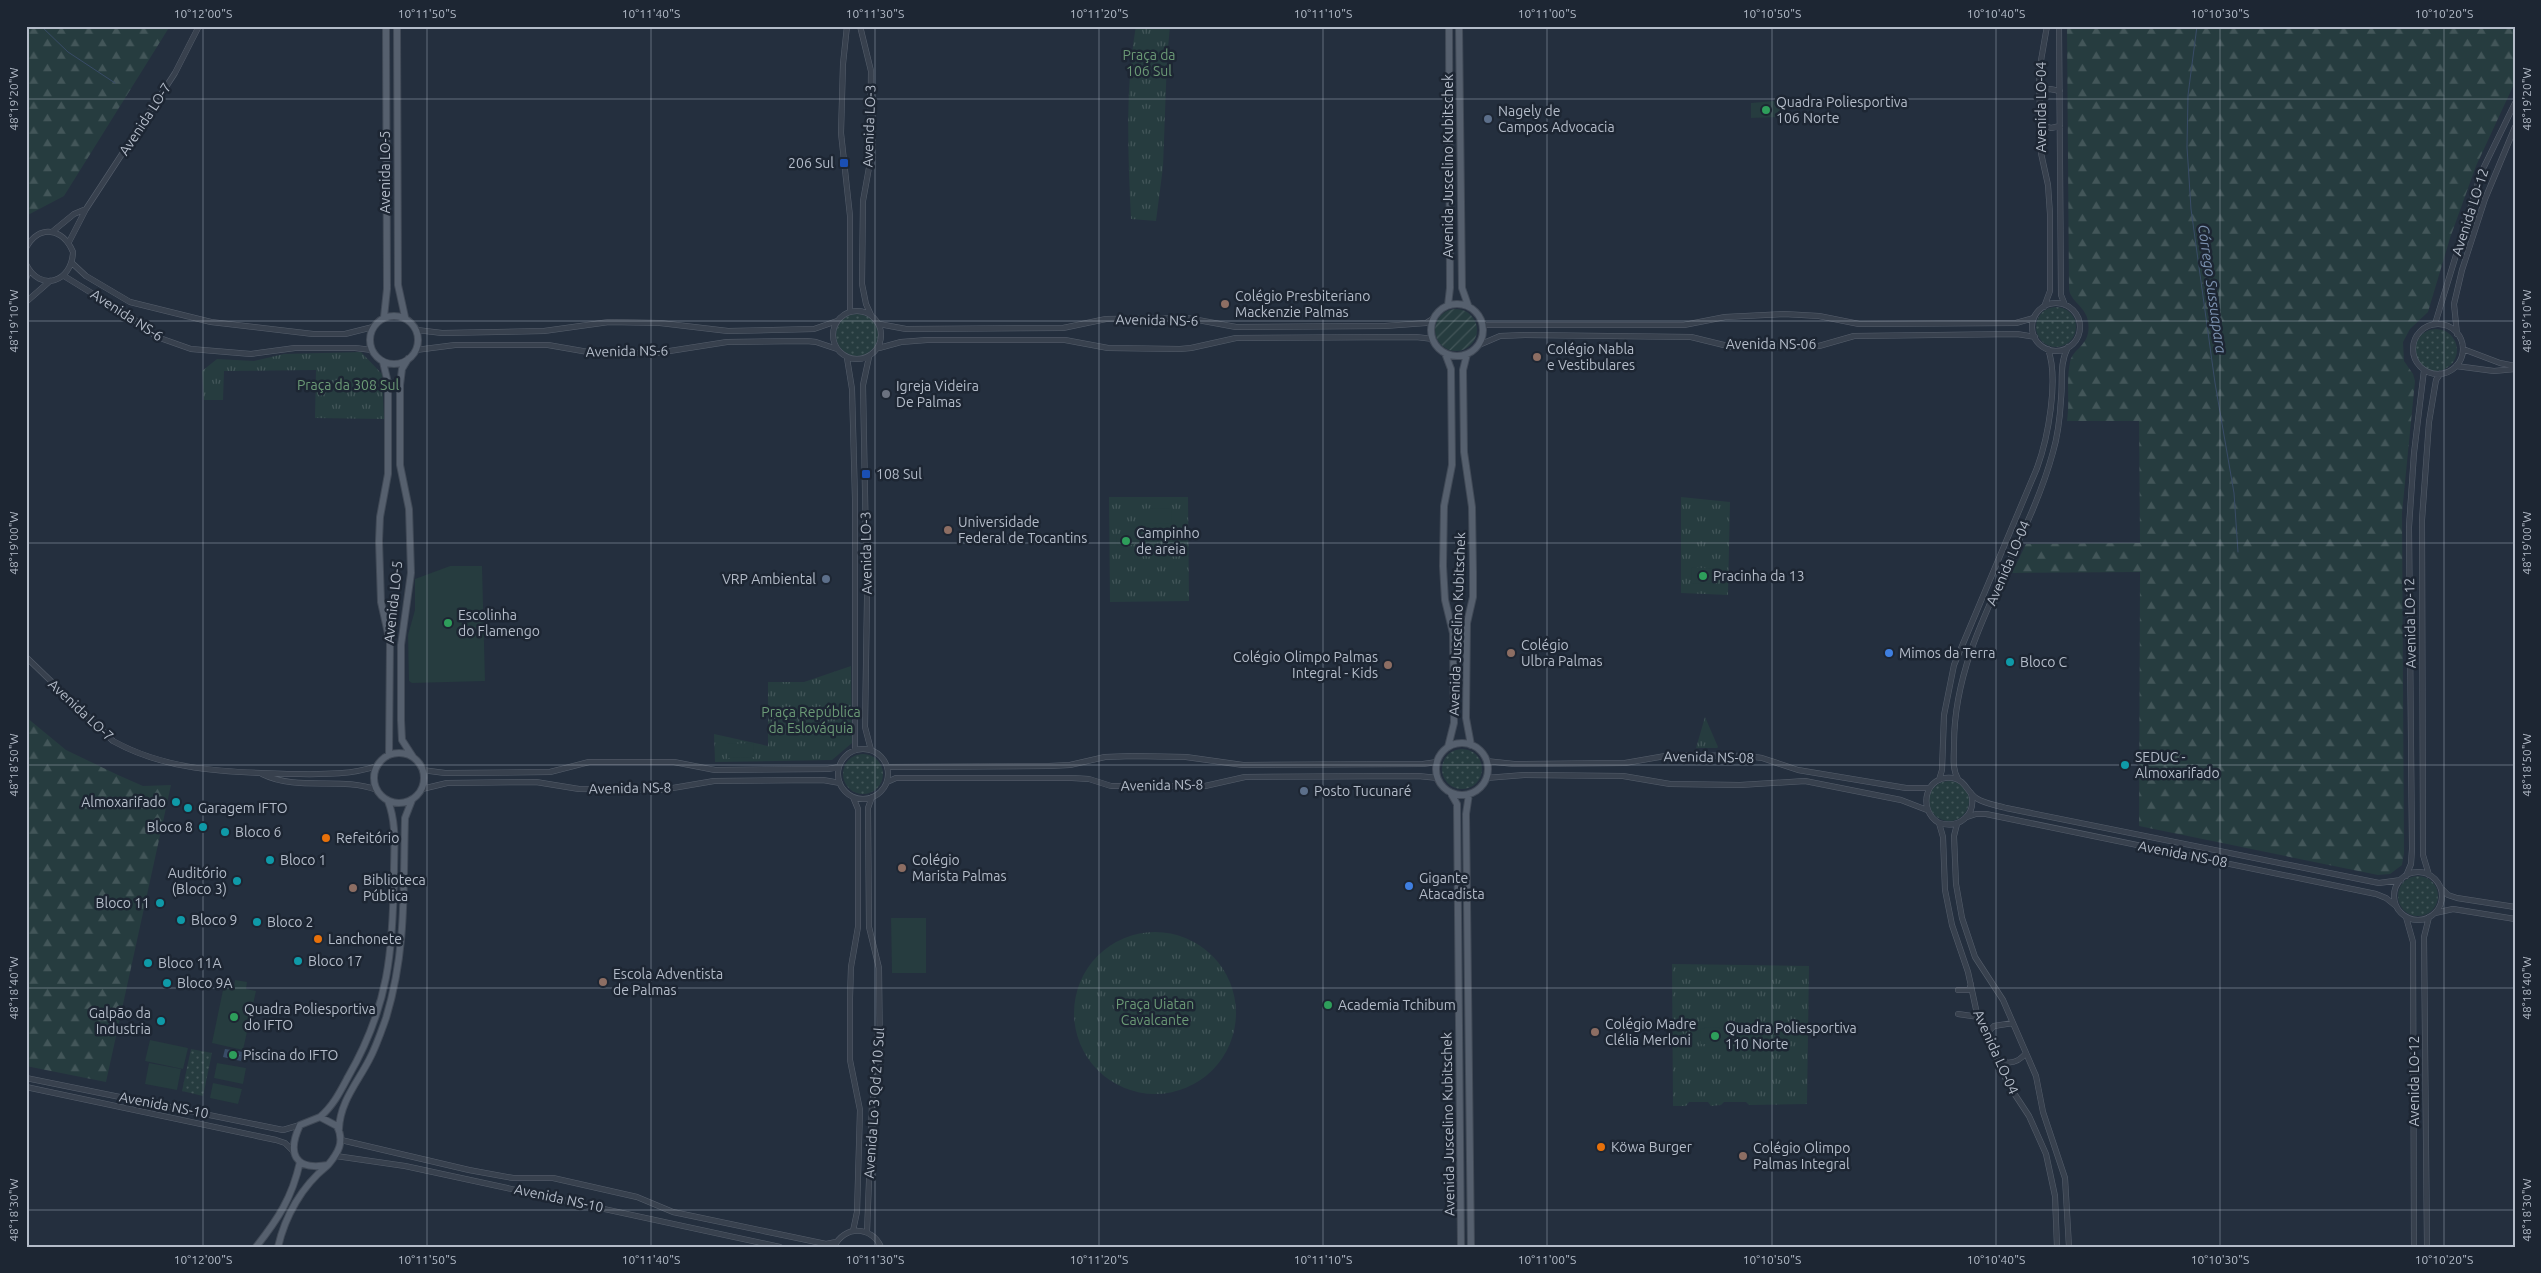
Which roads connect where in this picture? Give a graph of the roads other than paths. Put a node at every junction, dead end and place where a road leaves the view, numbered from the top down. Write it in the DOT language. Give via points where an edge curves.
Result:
graph roads {
  1 [pos="199,26"];
  2 [pos="386,26"];
  3 [pos="397,26"];
  4 [pos="847,26"];
  5 [pos="860,26"];
  6 [pos="1449,26"];
  7 [pos="1460,26"];
  8 [pos="2047,26"];
  9 [pos="2059,26"];
  10 [pos="2039,90"];
  11 [pos="2060,91"];
  12 [pos="2515,103"];
  13 [pos="2040,124"];
  14 [pos="2060,126"];
  15 [pos="2515,127"];
  16 [pos="86,209"];
  17 [pos="52,232"];
  18 [pos="69,242"];
  19 [pos="26,248"];
  20 [pos="72,263"];
  21 [pos="26,264"];
  22 [pos="29,270"];
  23 [pos="64,276"];
  24 [pos="26,278"];
  25 [pos="50,281"];
  26 [pos="26,302"];
  27 [pos="1448,305"];
  28 [pos="1468,305"];
  29 [pos="2065,305"];
  30 [pos="2044,307"];
  31 [pos="850,312"];
  32 [pos="871,315"];
  33 [pos="384,317"];
  34 [pos="405,318"];
  35 [pos="1434,318"];
  36 [pos="2034,318"];
  37 [pos="837,322"];
  38 [pos="879,324"];
  39 [pos="2435,324"];
  40 [pos="1483,325"];
  41 [pos="373,327"];
  42 [pos="416,330"];
  43 [pos="2458,334"];
  44 [pos="2035,337"];
  45 [pos="1433,339"];
  46 [pos="1479,345"];
  47 [pos="2068,347"];
  48 [pos="879,348"];
  49 [pos="2464,348"];
  50 [pos="837,349"];
  51 [pos="2048,349"];
  52 [pos="372,350"];
  53 [pos="416,350"];
  54 [pos="1446,353"];
  55 [pos="1467,354"];
  56 [pos="869,357"];
  57 [pos="847,358"];
  58 [pos="408,360"];
  59 [pos="383,362"];
  60 [pos="2456,366"];
  61 [pos="2515,367"];
  62 [pos="2424,370"];
  63 [pos="2440,374"];
  64 [pos="26,657"];
  65 [pos="1471,745"];
  66 [pos="1448,747"];
  67 [pos="855,750"];
  68 [pos="870,750"];
  69 [pos="389,756"];
  70 [pos="413,757"];
  71 [pos="1486,761"];
  72 [pos="1437,762"];
  73 [pos="377,766"];
  74 [pos="839,767"];
  75 [pos="887,767"];
  76 [pos="422,770"];
  77 [pos="260,773"];
  78 [pos="1438,778"];
  79 [pos="1486,778"];
  80 [pos="1938,780"];
  81 [pos="1958,780"];
  82 [pos="887,782"];
  83 [pos="840,783"];
  84 [pos="1929,788"];
  85 [pos="422,789"];
  86 [pos="377,790"];
  87 [pos="1450,792"];
  88 [pos="1971,793"];
  89 [pos="1469,794"];
  90 [pos="853,797"];
  91 [pos="872,797"];
  92 [pos="412,800"];
  93 [pos="388,801"];
  94 [pos="1927,810"];
  95 [pos="1967,817"];
  96 [pos="1939,823"];
  97 [pos="1958,824"];
  98 [pos="2428,875"];
  99 [pos="2406,876"];
  100 [pos="2401,880"];
  101 [pos="2439,886"];
  102 [pos="2396,906"];
  103 [pos="2515,907"];
  104 [pos="2432,915"];
  105 [pos="2406,917"];
  106 [pos="2515,919"];
  107 [pos="1971,984"];
  108 [pos="1958,996"];
  109 [pos="1958,1014"];
  110 [pos="1964,1016"];
  111 [pos="1979,1017"];
  112 [pos="1958,1022"];
  113 [pos="2013,1023"];
  114 [pos="1986,1034"];
  115 [pos="2026,1053"];
  116 [pos="1997,1060"];
  117 [pos="26,1078"];
  118 [pos="26,1087"];
  119 [pos="320,1117"];
  120 [pos="300,1124"];
  121 [pos="339,1129"];
  122 [pos="341,1140"];
  123 [pos="292,1150"];
  124 [pos="336,1156"];
  125 [pos="300,1162"];
  126 [pos="328,1165"];
  127 [pos="853,1230"];
  128 [pos="867,1232"];
  129 [pos="835,1244"];
  130 [pos="256,1247"];
  131 [pos="278,1247"];
  132 [pos="780,1247"];
  133 [pos="881,1247"];
  134 [pos="1461,1247"];
  135 [pos="1471,1247"];
  136 [pos="2057,1247"];
  137 [pos="2069,1247"];
  138 [pos="2414,1247"];
  139 [pos="2427,1247"];
  1 -- 16 [label="street, Avenida LO-7" via="175,73"];
  2 -- 33 [label="main road, Avenida LO-5" via="387,290"];
  3 -- 34 [label="main road, Avenida LO-5" via="398,285"];
  4 -- 31 [label="street, Avenida LO-3" via="842,64 841,133 850,216"];
  5 -- 32 [label="street, Avenida LO-3" via="871,71 870,162 863,201 862,284"];
  6 -- 27 [label="main road, Avenida Juscelino Kubitschek"];
  7 -- 28 [label="main road, Avenida Juscelino Kubitschek" via="1462,288"];
  8 -- 10 [label="street, Avenida LO-04"];
  9 -- 11 [label="street, Avenida LO-04"];
  10 -- 11 [label="street"];
  10 -- 13 [label="street, Avenida LO-04"];
  11 -- 14 [label="street, Avenida LO-04"];
  12 -- 39 [label="street, Avenida LO-12" via="2481,173"];
  13 -- 14 [label="street" via="2051,128"];
  13 -- 30 [label="street, Avenida LO-04" via="2041,156 2050,214 2050,291"];
  14 -- 29 [label="street, Avenida LO-04" via="2061,296"];
  15 -- 43 [label="street, Avenida LO-12" via="2485,199 2462,270 2454,304"];
  16 -- 17 [label="street, Avenida LO-7" via="74,214"];
  16 -- 18 [label="street, Avenida LO-7"];
  17 -- 18 [label="street"];
  17 -- 19 [label="street, Avenida LO-7" via="37,235"];
  18 -- 20 [label="street" via="73,252"];
  20 -- 23 [label="street"];
  20 -- 41 [label="street, Avenida NS-6" via="86,276 130,302 211,322 313,334 345,334"];
  21 -- 22 [label="street"];
  22 -- 24 [label="street"];
  22 -- 25 [label="street" via="38,278"];
  23 -- 25 [label="street"];
  23 -- 52 [label="street, Avenida NS-6" via="157,337 191,349 251,354 294,348"];
  25 -- 26 [label="street"];
  27 -- 28 [label="main road"];
  27 -- 35 [label="main road"];
  28 -- 40 [label="main road"];
  29 -- 30 [label="street" via="2054,303"];
  29 -- 47 [label="street" via="2075,313 2080,326 2076,339"];
  30 -- 36 [label="street"];
  31 -- 32 [label="street"];
  31 -- 37 [label="street"];
  32 -- 38 [label="street"];
  33 -- 34 [label="main road" via="398,315"];
  33 -- 41 [label="main road"];
  34 -- 42 [label="main road"];
  35 -- 38 [label="street, Avenida NS-6" via="1426,323 1377,326 1236,327 1196,319 1170,318 1106,319 1063,328 906,329"];
  35 -- 45 [label="main road"];
  36 -- 40 [label="street, Avenida NS-06" via="2016,323 1859,324 1819,316 1751,314 1684,325"];
  36 -- 44 [label="street"];
  37 -- 42 [label="street, Avenida NS-6" via="814,329 728,331 671,324 609,322 544,331 442,333"];
  37 -- 50 [label="street" via="834,330"];
  38 -- 48 [label="street" via="882,332"];
  39 -- 43 [label="street" via="2447,326"];
  39 -- 62 [label="street" via="2421,330 2413,343 2414,358"];
  40 -- 46 [label="main road"];
  41 -- 52 [label="main road" via="370,334"];
  42 -- 53 [label="main road"];
  43 -- 49 [label="street"];
  44 -- 46 [label="street, Avenida NS-06" via="2016,334 1854,336 1819,346 1732,347 1691,337 1525,335 1500,336"];
  44 -- 51 [label="street"];
  45 -- 48 [label="street, Avenida NS-6" via="1236,338 1180,349 1108,348 1065,340 927,340"];
  45 -- 54 [label="main road"];
  46 -- 55 [label="main road"];
  47 -- 51 [label="street"];
  47 -- 81 [label="street, Avenida LO-04" via="2062,358 2060,415 2050,461 1958,690 1954,764"];
  48 -- 56 [label="street"];
  49 -- 60 [label="street"];
  49 -- 61 [label="street"];
  50 -- 53 [label="street, Avenida NS-6" via="816,342 789,341 727,342 657,353 594,353 548,345 455,345"];
  50 -- 57 [label="street"];
  51 -- 80 [label="street, Avenida LO-04" via="2051,392 2046,438 2037,468 1954,665 1946,697 1942,770"];
  52 -- 59 [label="main road"];
  53 -- 58 [label="main road"];
  54 -- 55 [label="main road"];
  54 -- 66 [label="main road, Avenida Juscelino Kubitschek" via="1450,369 1452,465 1445,498 1443,566 1445,600 1453,633 1454,679 1454,723"];
  55 -- 65 [label="main road, Avenida Juscelino Kubitschek" via="1463,370 1464,452 1472,507 1473,580 1467,623 1466,718"];
  56 -- 57 [label="street"];
  56 -- 68 [label="street, Avenida LO-3" via="863,385 867,590 865,727"];
  57 -- 67 [label="street, Avenida LO-3" via="852,389 855,499"];
  58 -- 59 [label="main road" via="392,364"];
  58 -- 70 [label="main road, Avenida LO-5" via="402,369 400,385 400,465 408,509 412,573 401,644 401,711 402,740"];
  59 -- 69 [label="main road, Avenida LO-5" via="388,383 388,474 379,541 381,602 390,642"];
  60 -- 61 [label="street" via="2494,371"];
  60 -- 63 [label="street"];
  62 -- 63 [label="street"];
  62 -- 99 [label="street, Avenida LO-12" via="2410,514 2412,849"];
  63 -- 98 [label="street, Avenida LO-12" via="2428,431 2422,520 2423,856"];
  64 -- 77 [label="street, Avenida LO-7" via="103,733 130,751 165,763 202,770"];
  65 -- 66 [label="main road"];
  65 -- 71 [label="main road"];
  66 -- 72 [label="main road"];
  67 -- 68 [label="street"];
  67 -- 74 [label="street"];
  68 -- 75 [label="street" via="884,760"];
  69 -- 70 [label="main road" via="405,754"];
  69 -- 73 [label="main road"];
  70 -- 76 [label="main road"];
  71 -- 79 [label="main road"];
  71 -- 84 [label="street, Avenida NS-08" via="1625,764 1671,755 1748,756 1798,770 1906,788"];
  72 -- 75 [label="street, Avenida NS-8" via="1243,765 1186,757 1133,756 1049,766"];
  72 -- 78 [label="main road"];
  73 -- 77 [label="street, Avenida LO-7" via="350,773"];
  73 -- 86 [label="main road" via="374,774"];
  74 -- 76 [label="street, Avenida NS-8" via="715,770 674,762 589,762 550,772 445,773"];
  74 -- 83 [label="street"];
  75 -- 82 [label="street"];
  76 -- 85 [label="main road"];
  77 -- 86 [label="street, Avenida LO-7" via="278,781 358,784"];
  78 -- 82 [label="street, Avenida NS-8" via="1245,777 1205,786 1111,786 1072,778 896,778"];
  78 -- 87 [label="main road"];
  79 -- 89 [label="main road"];
  79 -- 94 [label="street, Avenida NS-08" via="1623,776 1670,784 1805,781 1901,800"];
  80 -- 81 [label="street"];
  80 -- 84 [label="street"];
  81 -- 88 [label="street, Avenida NS-08"];
  82 -- 91 [label="street"];
  83 -- 85 [label="street, Avenida NS-8" via="823,780 714,781 661,790 579,789 536,782 447,783"];
  83 -- 90 [label="street"];
  84 -- 94 [label="street"];
  85 -- 92 [label="main road"];
  86 -- 93 [label="main road"];
  87 -- 89 [label="main road"];
  87 -- 134 [label="main road, Avenida Juscelino Kubitschek" via="1457,804"];
  88 -- 95 [label="street" via="1972,803"];
  88 -- 100 [label="street, Avenida NS-08" via="2006,808 2379,883"];
  89 -- 135 [label="main road, Avenida Juscelino Kubitschek" via="1466,823"];
  90 -- 91 [label="street"];
  90 -- 127 [label="street, Avenida Lo 3 Qd 210 Sul" via="858,809 858,927 851,967 850,1060 860,1110 857,1212"];
  91 -- 128 [label="street, Avenida Lo 3 Qd 210 Sul" via="868,808 869,927 878,968 880,1056 872,1104"];
  92 -- 93 [label="main road"];
  92 -- 121 [label="main road" via="405,818 403,945 398,974 381,1032 370,1059 344,1103"];
  93 -- 119 [label="main road" via="395,825 394,926 384,992 362,1054 331,1107"];
  94 -- 96 [label="street, Avenida NS-08"];
  95 -- 97 [label="street"];
  95 -- 102 [label="street, Avenida NS-08" via="1986,814 2376,894"];
  96 -- 97 [label="street"];
  96 -- 107 [label="street, Avenida LO-04" via="1943,837 1948,911"];
  97 -- 113 [label="street, Avenida LO-04" via="1954,836 1956,889 1964,928 1978,962 2003,1000"];
  98 -- 99 [label="street" via="2417,872"];
  98 -- 101 [label="street"];
  99 -- 100 [label="street"];
  100 -- 102 [label="street" via="2394,893"];
  101 -- 103 [label="street" via="2457,898"];
  101 -- 104 [label="street" via="2441,900"];
  102 -- 105 [label="street, Avenida NS-08"];
  104 -- 105 [label="street" via="2416,920"];
  104 -- 106 [label="street" via="2453,908"];
  104 -- 139 [label="street, Avenida LO-12" via="2424,937"];
  105 -- 138 [label="street, Avenida LO-12" via="2413,942"];
  107 -- 108 [label="street" via="1969,990 1960,991"];
  107 -- 111 [label="street, Avenida LO-04"];
  109 -- 110 [label="street"];
  110 -- 111 [label="street"];
  110 -- 112 [label="street"];
  111 -- 114 [label="street, Avenida LO-04"];
  113 -- 114 [label="street" via="1998,1024"];
  113 -- 115 [label="street, Avenida LO-04"];
  114 -- 116 [label="street, Avenida LO-04"];
  115 -- 116 [label="street" via="2012,1063"];
  115 -- 137 [label="street, Avenida LO-04" via="2036,1076 2043,1112 2063,1171 2068,1202"];
  116 -- 136 [label="street, Avenida LO-04" via="2010,1088 2031,1119 2046,1154 2055,1196"];
  117 -- 120 [label="street, Avenida NS-10" via="283,1130"];
  118 -- 123 [label="street, Avenida NS-10" via="276,1140"];
  119 -- 120 [label="main road"];
  119 -- 121 [label="main road"];
  120 -- 123 [label="main road"];
  121 -- 122 [label="main road"];
  122 -- 124 [label="main road"];
  122 -- 129 [label="street" via="512,1178 553,1178 637,1197 674,1212"];
  123 -- 125 [label="main road"];
  124 -- 126 [label="main road"];
  124 -- 132 [label="street, Avenida NS-10" via="405,1166"];
  125 -- 126 [label="main road" via="315,1168"];
  125 -- 130 [label="main road" via="295,1186 282,1212"];
  126 -- 131 [label="main road" via="305,1186 284,1227"];
  127 -- 128 [label="street"];
  127 -- 129 [label="street"];
  128 -- 133 [label="street"];
}
